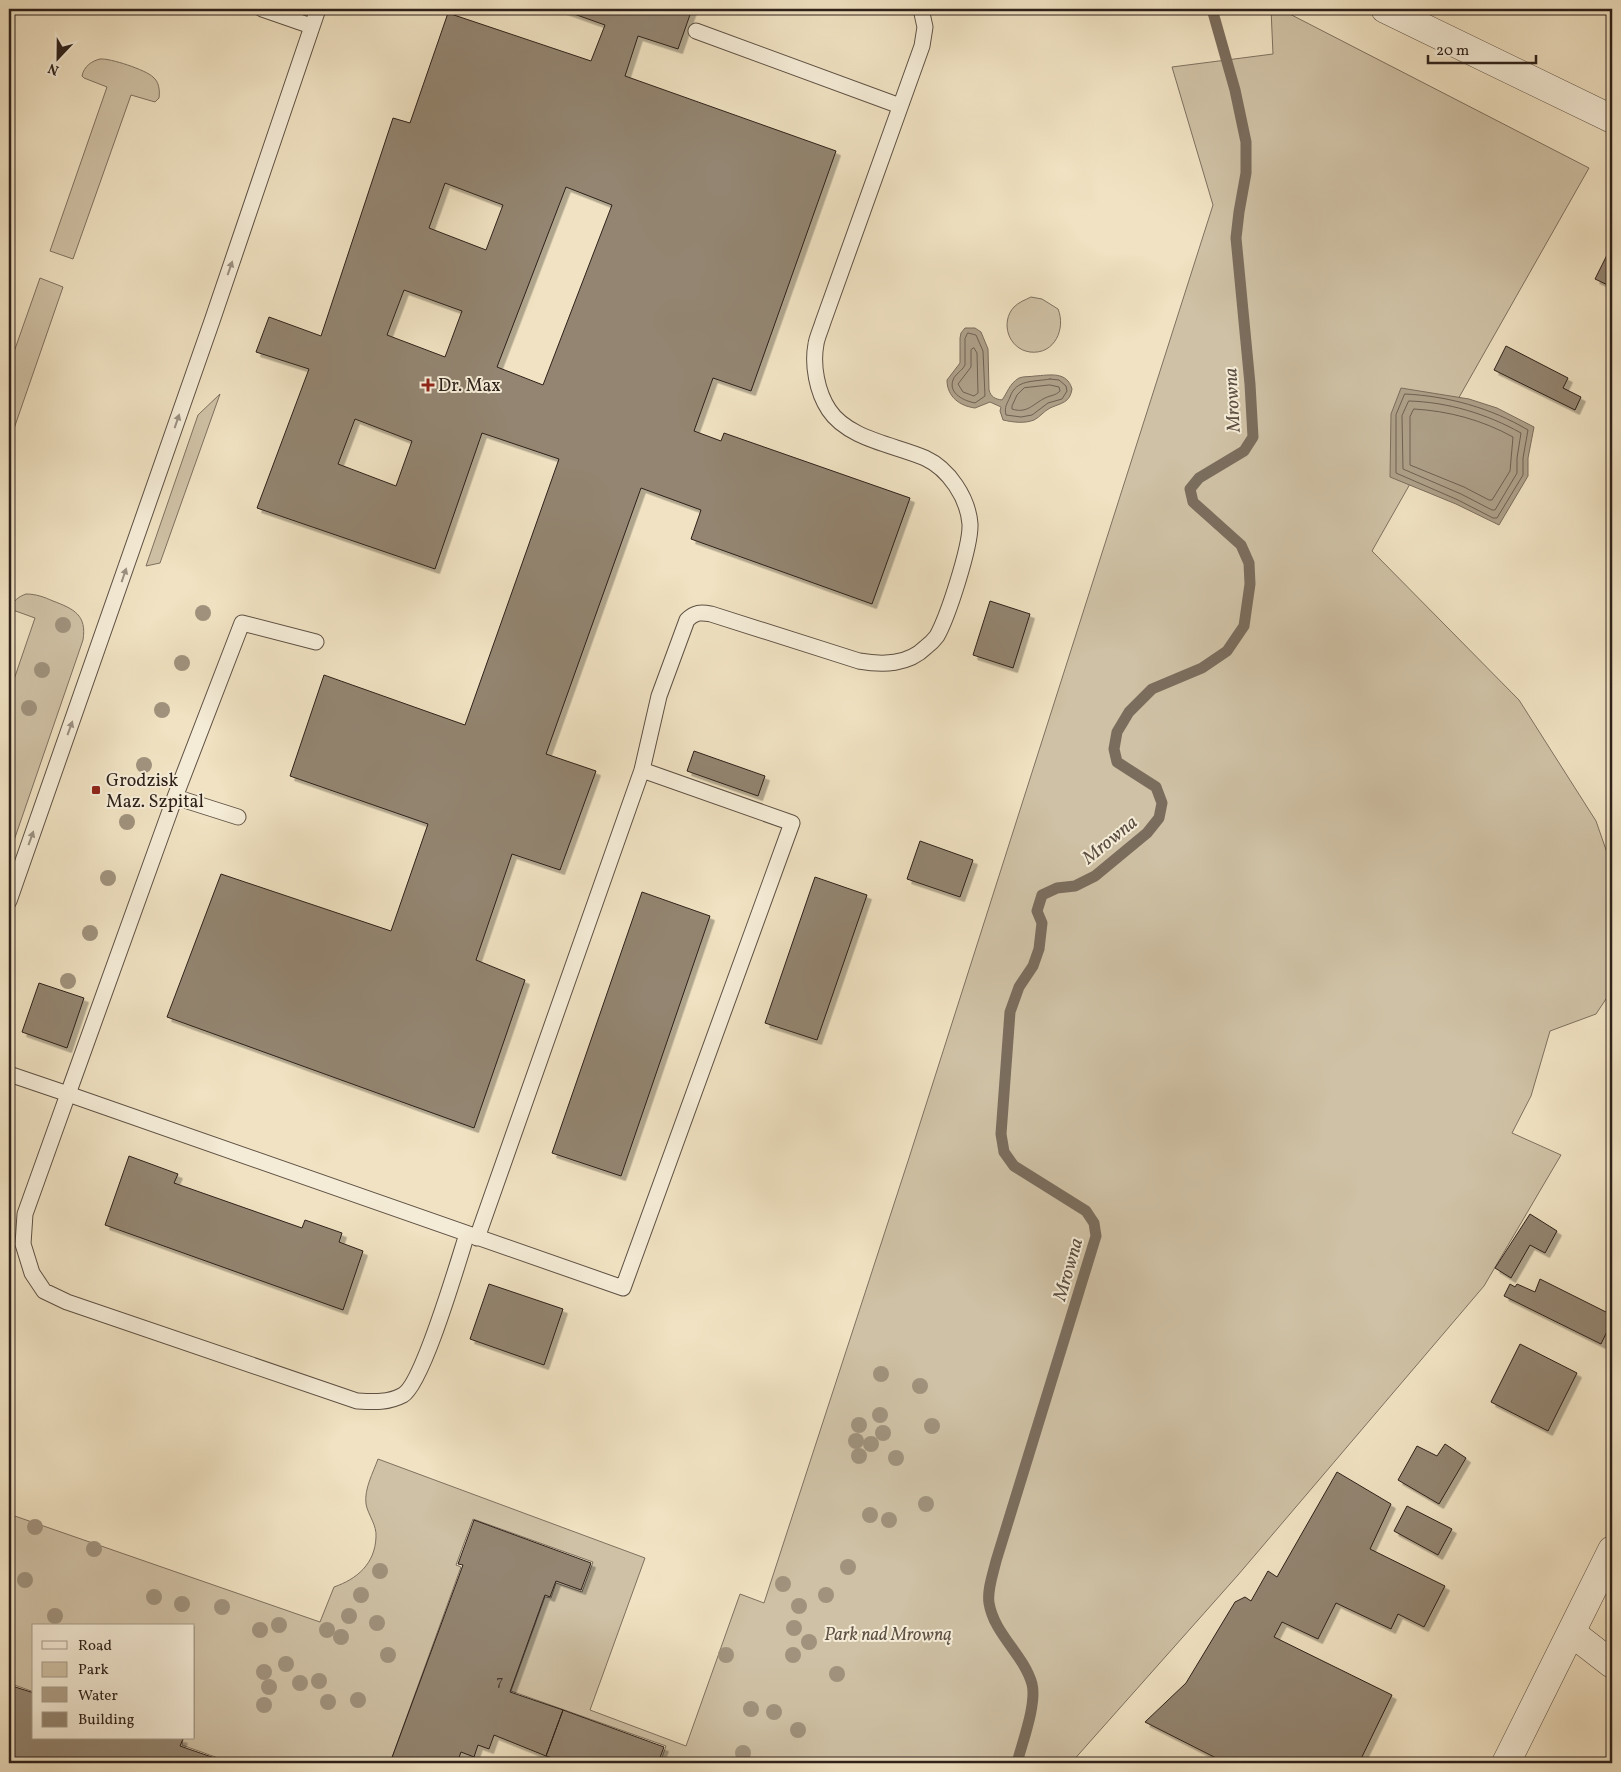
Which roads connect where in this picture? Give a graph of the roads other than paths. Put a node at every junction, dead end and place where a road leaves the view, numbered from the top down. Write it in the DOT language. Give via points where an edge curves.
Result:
graph roads {
  1 [pos="262,9"];
  2 [pos="318,9"];
  3 [pos="921,9"];
  4 [pos="1384,9"];
  5 [pos="311,26"];
  6 [pos="696,31"];
  7 [pos="900,106"];
  8 [pos="1612,119"];
  9 [pos="316,642"];
  10 [pos="642,770"];
  11 [pos="175,797"];
  12 [pos="238,817"];
  13 [pos="9,901"];
  14 [pos="9,1074"];
  15 [pos="68,1094"];
  16 [pos="472,1236"];
  17 [pos="1612,1550"];
  18 [pos="1572,1632"];
  19 [pos="1612,1664"];
  20 [pos="1506,1763"];
  1 -- 5 [label="lane"];
  2 -- 5 [label="lane"];
  3 -- 7 [label="lane" via="925,27 922,46"];
  4 -- 8 [label="street"];
  13 -- 5 [label="lane, one-way" via="206,339"];
  6 -- 7 [label="lane"];
  7 -- 10 [label="lane" via="816,344 815,368 820,391 829,410 840,421 854,432 927,459 949,475 965,502 970,525 966,553 944,619 936,638 920,653 897,662 878,664 859,661 711,614 693,614 684,626 659,696"];
  9 -- 11 [label="lane" via="242,622"];
  10 -- 16 [label="lane"];
  10 -- 16 [label="lane" via="792,824 623,1288"];
  11 -- 12 [label="lane"];
  11 -- 15 [label="lane"];
  14 -- 15 [label="lane"];
  15 -- 16 [label="lane"];
  15 -- 16 [label="lane" via="25,1214 23,1244 32,1273 44,1291 67,1302 358,1401 383,1402 404,1394 416,1376"];
  17 -- 18 [label="street"];
  18 -- 19 [label="street"];
  18 -- 20 [label="street"];
}
